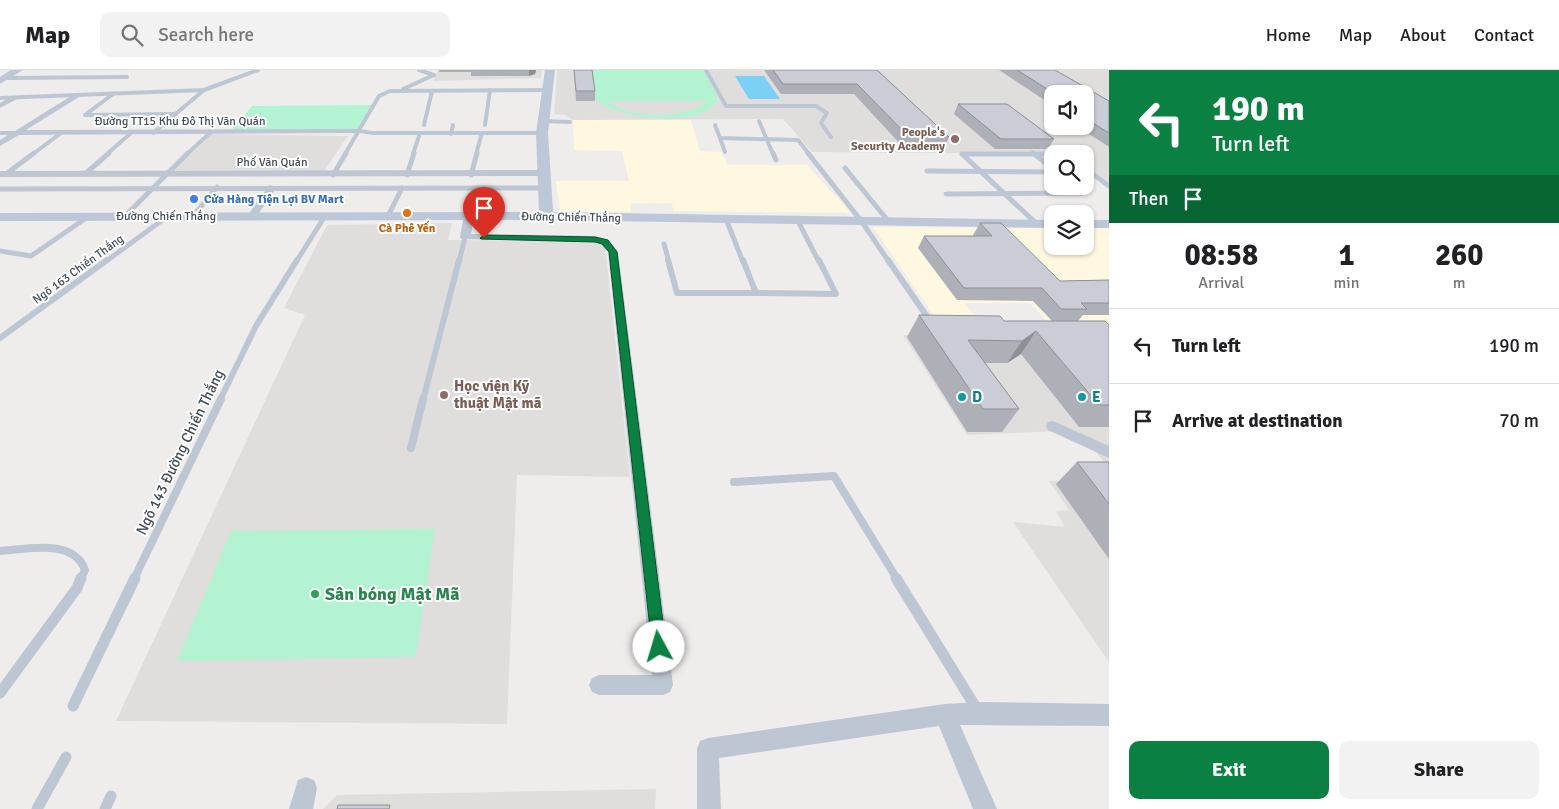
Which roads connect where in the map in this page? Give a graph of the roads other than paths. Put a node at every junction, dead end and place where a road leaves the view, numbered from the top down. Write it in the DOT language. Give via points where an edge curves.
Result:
graph roads {
  1 [pos="18,70"];
  2 [pos="258,70"];
  3 [pos="419,70"];
  4 [pos="550,70"];
  5 [pos="706,70"];
  6 [pos="46,74"];
  7 [pos="39,77"];
  8 [pos="127,77"];
  9 [pos="2,79"];
  10 [pos="204,90"];
  11 [pos="490,90"];
  12 [pos="549,90"];
  13 [pos="399,91"];
  14 [pos="432,91"];
  15 [pos="114,94"];
  16 [pos="76,95"];
  17 [pos="0,98"];
  18 [pos="15,98"];
  19 [pos="0,106"];
  20 [pos="176,114"];
  21 [pos="570,122"];
  22 [pos="758,122"];
  23 [pos="543,126"];
  24 [pos="715,126"];
  25 [pos="422,129"];
  26 [pos="483,129"];
  27 [pos="359,131"];
  28 [pos="0,133"];
  29 [pos="61,133"];
  30 [pos="131,133"];
  31 [pos="153,133"];
  32 [pos="210,133"];
  33 [pos="16,134"];
  34 [pos="831,137"];
  35 [pos="720,138"];
  36 [pos="766,138"];
  37 [pos="0,144"];
  38 [pos="725,152"];
  39 [pos="1033,153"];
  40 [pos="1044,153"];
  41 [pos="776,160"];
  42 [pos="1044,163"];
  43 [pos="845,168"];
  44 [pos="1044,170"];
  45 [pos="927,171"];
  46 [pos="981,172"];
  47 [pos="3,174"];
  48 [pos="84,174"];
  49 [pos="544,174"];
  50 [pos="164,175"];
  51 [pos="334,175"];
  52 [pos="407,175"];
  53 [pos="471,175"];
  54 [pos="1094,175"];
  55 [pos="1109,186"];
  56 [pos="218,187"];
  57 [pos="272,187"];
  58 [pos="152,188"];
  59 [pos="402,188"];
  60 [pos="546,188"];
  61 [pos="0,189"];
  62 [pos="946,194"];
  63 [pos="1006,194"];
  64 [pos="1044,194"];
  65 [pos="194,215"];
  66 [pos="253,215"];
  67 [pos="89,216"];
  68 [pos="125,216"];
  69 [pos="168,216"];
  70 [pos="325,216"];
  71 [pos="388,216"];
  72 [pos="469,216"];
  73 [pos="546,216"];
  74 [pos="0,217"];
  75 [pos="726,219"];
  76 [pos="798,221"];
  77 [pos="862,222"];
  78 [pos="889,222"];
  79 [pos="1038,224"];
  80 [pos="1044,224"];
  81 [pos="1094,224"];
  82 [pos="1109,224"];
  83 [pos="466,237"];
  84 [pos="664,244"];
  85 [pos="0,251"];
  86 [pos="756,293"];
  87 [pos="928,318"];
  88 [pos="0,338"];
  89 [pos="1052,426"];
  90 [pos="411,448"];
  91 [pos="1109,452"];
  92 [pos="734,482"];
  93 [pos="0,551"];
  94 [pos="599,685"];
  95 [pos="0,693"];
  96 [pos="72,706"];
  97 [pos="979,713"];
  98 [pos="945,715"];
  99 [pos="1109,715"];
  100 [pos="66,757"];
  101 [pos="111,796"];
  102 [pos="37,809"];
  103 [pos="105,809"];
  104 [pos="709,809"];
  105 [pos="985,809"];
  1 -- 9 [label="street"];
  2 -- 10 [label="lane"];
  3 -- 13 [label="lane" via="434,74"];
  4 -- 12 [label="street"];
  5 -- 34 [label="lane" via="726,106 816,106 826,110 820,123"];
  6 -- 7 [label="lane"];
  7 -- 8 [label="lane"];
  7 -- 9 [label="lane"];
  10 -- 15 [label="lane"];
  10 -- 20 [label="lane"];
  11 -- 12 [label="lane"];
  11 -- 14 [label="lane"];
  11 -- 26 [label="lane"];
  12 -- 23 [label="street"];
  13 -- 14 [label="lane"];
  13 -- 27 [label="lane" via="379,96"];
  14 -- 25 [label="lane"];
  15 -- 16 [label="lane"];
  15 -- 20 [label="lane" via="86,115"];
  16 -- 18 [label="lane"];
  16 -- 33 [label="street"];
  17 -- 18 [label="lane"];
  18 -- 19 [label="street"];
  20 -- 31 [label="lane"];
  21 -- 23 [label="lane"];
  22 -- 36 [label="lane"];
  23 -- 26 [label="street, Đường TT15 Khu Đô Thị Văn Quán"];
  23 -- 49 [label="street"];
  24 -- 35 [label="lane"];
  25 -- 26 [label="street, Đường TT15 Khu Đô Thị Văn Quán"];
  25 -- 27 [label="street, Đường TT15 Khu Đô Thị Văn Quán"];
  25 -- 52 [label="lane"];
  26 -- 53 [label="lane"];
  27 -- 32 [label="street, Đường TT15 Khu Đô Thị Văn Quán"];
  27 -- 51 [label="lane"];
  28 -- 33 [label="street, Đường TT15 Khu Đô Thị Văn Quán"];
  29 -- 30 [label="street, Đường TT15 Khu Đô Thị Văn Quán"];
  29 -- 33 [label="street, Đường TT15 Khu Đô Thị Văn Quán"];
  29 -- 47 [label="lane"];
  30 -- 31 [label="street, Đường TT15 Khu Đô Thị Văn Quán"];
  30 -- 48 [label="lane"];
  31 -- 32 [label="street, Đường TT15 Khu Đô Thị Văn Quán"];
  32 -- 50 [label="lane"];
  33 -- 37 [label="street"];
  35 -- 36 [label="lane"];
  35 -- 38 [label="lane"];
  36 -- 41 [label="lane"];
  36 -- 77 [label="lane" via="798,140"];
  39 -- 40 [label="lane"];
  39 -- 42 [label="lane"];
  39 -- 46 [label="lane" via="962,154"];
  43 -- 78 [label="lane"];
  44 -- 46 [label="lane"];
  45 -- 46 [label="lane"];
  46 -- 63 [label="lane"];
  47 -- 48 [label="street, Phố Văn Quán"];
  48 -- 50 [label="street, Phố Văn Quán"];
  49 -- 53 [label="street, Phố Văn Quán"];
  49 -- 60 [label="street"];
  50 -- 51 [label="street, Phố Văn Quán"];
  50 -- 58 [label="lane"];
  51 -- 52 [label="street, Phố Văn Quán"];
  52 -- 53 [label="street, Phố Văn Quán"];
  54 -- 55 [label="lane"];
  56 -- 57 [label="lane"];
  56 -- 58 [label="lane"];
  56 -- 65 [label="lane"];
  57 -- 59 [label="lane"];
  57 -- 66 [label="street"];
  58 -- 61 [label="lane"];
  58 -- 68 [label="lane"];
  59 -- 60 [label="lane"];
  59 -- 71 [label="lane"];
  60 -- 73 [label="street"];
  62 -- 63 [label="lane"];
  63 -- 64 [label="lane"];
  63 -- 79 [label="lane"];
  65 -- 66 [label="street, Đường Chiến Thắng"];
  65 -- 69 [label="street, Đường Chiến Thắng"];
  66 -- 70 [label="street, Đường Chiến Thắng"];
  67 -- 68 [label="street, Đường Chiến Thắng"];
  67 -- 74 [label="street, Đường Chiến Thắng"];
  67 -- 85 [label="lane" via="31,256"];
  68 -- 69 [label="street, Đường Chiến Thắng"];
  69 -- 88 [label="lane, Ngõ 163 Chiến Thắng"];
  70 -- 71 [label="street, Đường Chiến Thắng"];
  70 -- 96 [label="lane, Ngõ 143 Đường Chiến Thắng" via="256,326"];
  71 -- 72 [label="street, Đường Chiến Thắng"];
  72 -- 73 [label="street, Đường Chiến Thắng"];
  72 -- 83 [label="street"];
  73 -- 75 [label="street, Đường Chiến Thắng"];
  75 -- 76 [label="street, Đường Chiến Thắng"];
  75 -- 86 [label="lane"];
  76 -- 77 [label="street, Đường Chiến Thắng"];
  76 -- 86 [label="lane" via="836,294"];
  77 -- 78 [label="street, Đường Chiến Thắng"];
  77 -- 87 [label="lane"];
  78 -- 79 [label="street, Đường Chiến Thắng"];
  79 -- 80 [label="street, Đường Chiến Thắng"];
  81 -- 82 [label="street"];
  83 -- 90 [label="lane"];
  83 -- 94 [label="street" via="595,239 605,242 613,252 663,685"];
  84 -- 86 [label="lane" via="677,293"];
  89 -- 91 [label="street"];
  92 -- 97 [label="lane" via="834,476"];
  93 -- 95 [label="lane" via="68,551 77,554 85,564 80,583"];
  97 -- 98 [label="street"];
  97 -- 99 [label="street"];
  98 -- 104 [label="street" via="708,749"];
  98 -- 105 [label="street"];
  100 -- 102 [label="lane"];
  101 -- 103 [label="lane"];
}
